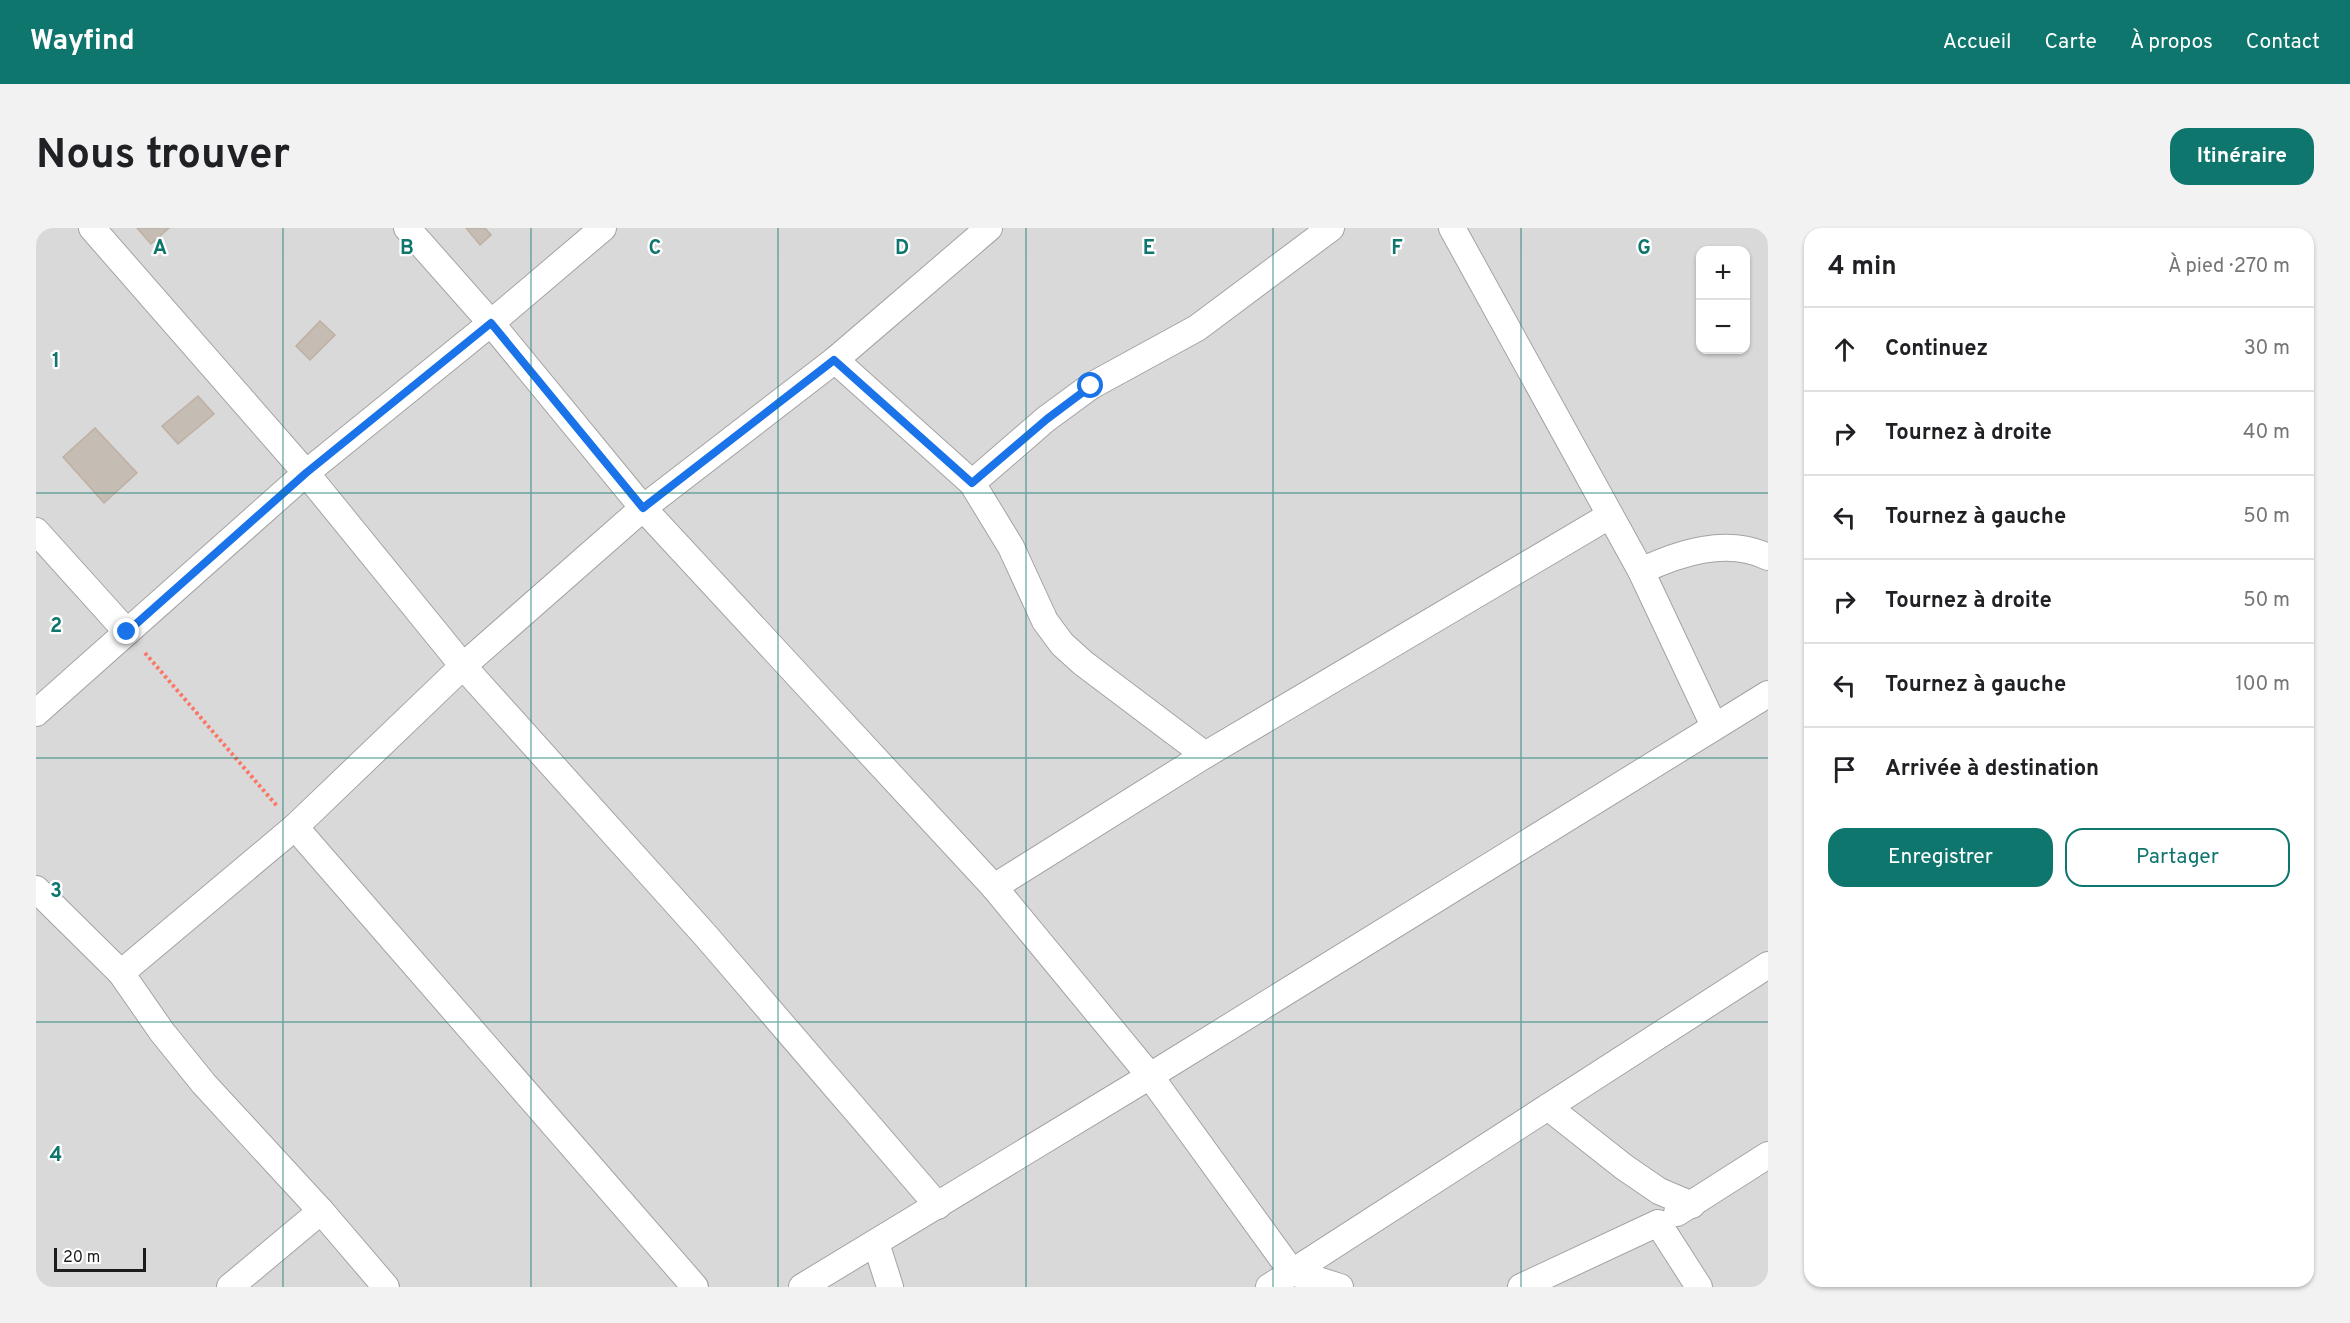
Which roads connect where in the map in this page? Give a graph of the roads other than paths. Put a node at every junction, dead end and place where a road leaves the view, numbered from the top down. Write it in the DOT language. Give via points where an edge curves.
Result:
graph roads {
  1 [pos="92,228"];
  2 [pos="407,228"];
  3 [pos="603,228"];
  4 [pos="989,228"];
  5 [pos="1331,228"];
  6 [pos="1452,228"];
  7 [pos="491,323"];
  8 [pos="834,360"];
  9 [pos="306,473"];
  10 [pos="972,483"];
  11 [pos="643,508"];
  12 [pos="1609,516"];
  13 [pos="36,531"];
  14 [pos="1768,557"];
  15 [pos="1641,572"];
  16 [pos="127,632"];
  17 [pos="463,666"];
  18 [pos="1768,694"];
  19 [pos="36,713"];
  20 [pos="1714,726"];
  21 [pos="1205,755"];
  22 [pos="296,827"];
  23 [pos="994,887"];
  24 [pos="36,889"];
  25 [pos="1768,965"];
  26 [pos="121,973"];
  27 [pos="1150,1076"];
  28 [pos="1548,1107"];
  29 [pos="1768,1155"];
  30 [pos="1692,1205"];
  31 [pos="938,1206"];
  32 [pos="321,1211"];
  33 [pos="1658,1223"];
  34 [pos="876,1243"];
  35 [pos="1292,1272"];
  36 [pos="230,1287"];
  37 [pos="386,1287"];
  38 [pos="695,1287"];
  39 [pos="802,1287"];
  40 [pos="890,1287"];
  41 [pos="1269,1287"];
  42 [pos="1340,1287"];
  43 [pos="1521,1287"];
  44 [pos="1699,1287"];
  1 -- 9 [label="street"];
  2 -- 7 [label="street"];
  3 -- 7 [label="street"];
  4 -- 8 [label="street"];
  5 -- 10 [label="street" via="1197,328 1091,386"];
  6 -- 12 [label="street"];
  7 -- 9 [label="street"];
  7 -- 11 [label="street"];
  8 -- 10 [label="street"];
  8 -- 11 [label="street"];
  9 -- 16 [label="street"];
  9 -- 17 [label="street"];
  10 -- 21 [label="street" via="1011,547 1045,621 1062,644"];
  11 -- 17 [label="street"];
  11 -- 23 [label="street"];
  12 -- 15 [label="street"];
  12 -- 21 [label="street"];
  13 -- 16 [label="street"];
  14 -- 15 [label="street" via="1757,552 1699,549 1668,558"];
  15 -- 20 [label="street"];
  16 -- 19 [label="street"];
  17 -- 22 [label="street"];
  17 -- 31 [label="street" via="706,936"];
  18 -- 20 [label="street"];
  20 -- 27 [label="street"];
  21 -- 23 [label="street"];
  22 -- 26 [label="street"];
  22 -- 38 [label="street"];
  23 -- 27 [label="street"];
  24 -- 26 [label="street"];
  25 -- 28 [label="street"];
  26 -- 32 [label="street" via="204,1084"];
  27 -- 31 [label="street"];
  27 -- 35 [label="street"];
  28 -- 30 [label="street" via="1659,1191"];
  28 -- 35 [label="street"];
  29 -- 30 [label="street"];
  30 -- 33 [label="street"];
  31 -- 34 [label="street"];
  32 -- 36 [label="street"];
  32 -- 37 [label="street"];
  33 -- 43 [label="street"];
  33 -- 44 [label="street"];
  34 -- 39 [label="street"];
  34 -- 40 [label="street"];
  35 -- 41 [label="street"];
  35 -- 42 [label="street"];
}
